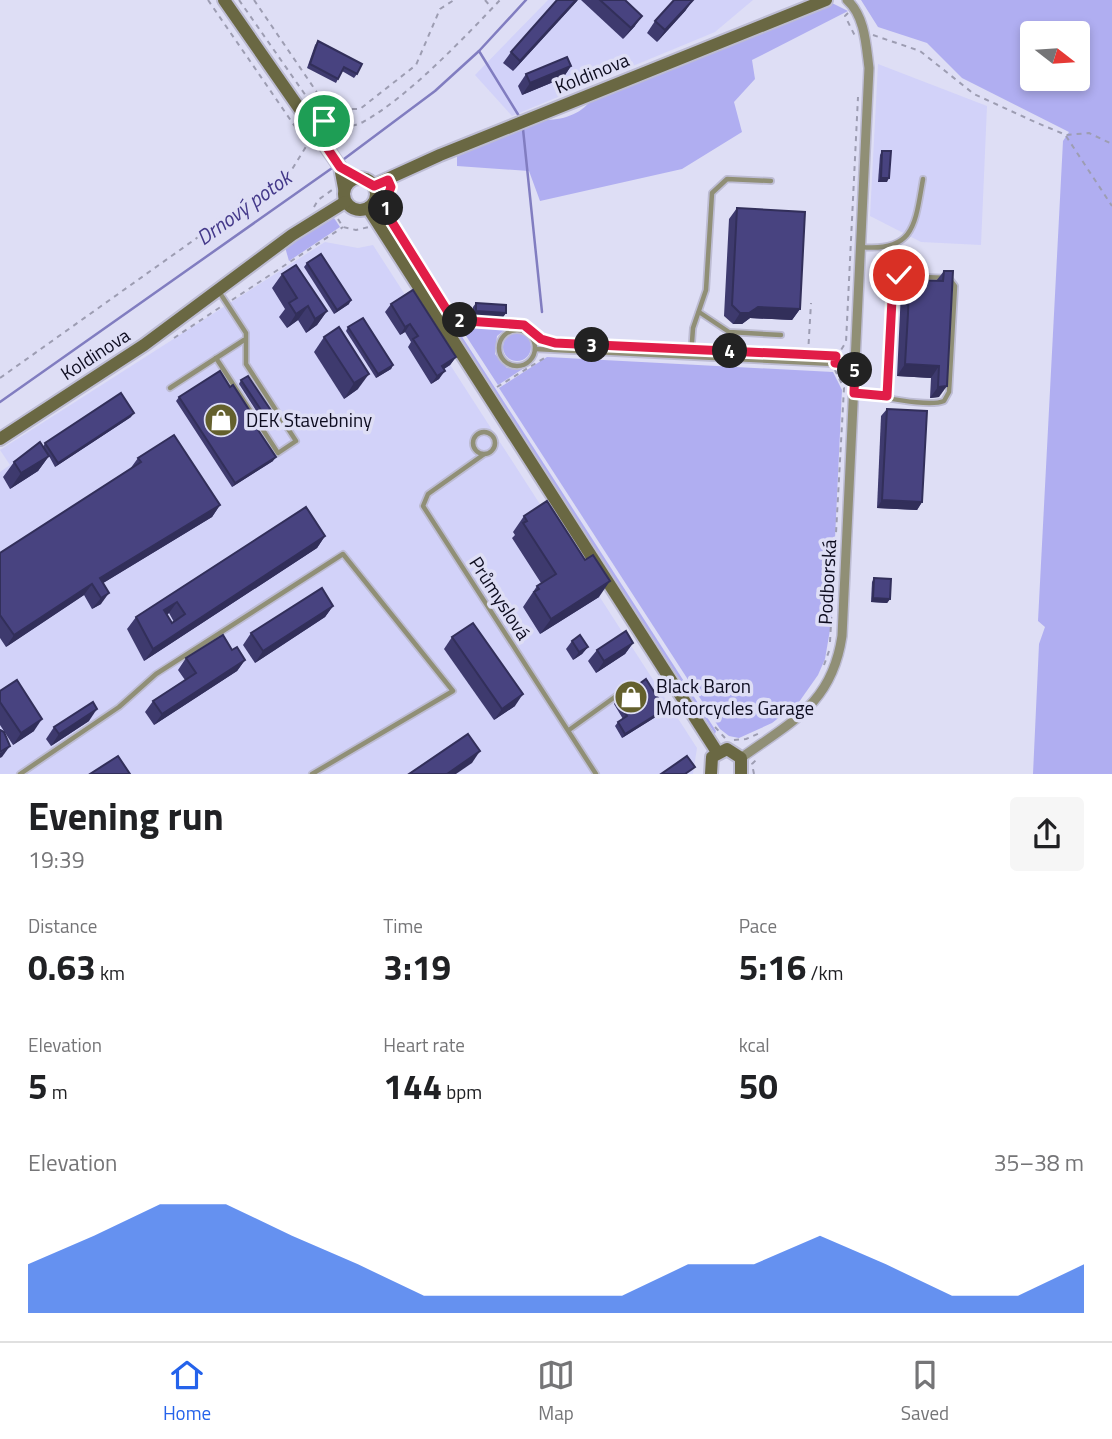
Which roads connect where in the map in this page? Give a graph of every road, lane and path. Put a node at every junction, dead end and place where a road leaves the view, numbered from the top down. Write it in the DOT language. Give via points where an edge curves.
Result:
graph roads {
  1 [pos="208,0"];
  2 [pos="224,0"];
  3 [pos="239,0"];
  4 [pos="254,0"];
  5 [pos="454,0"];
  6 [pos="485,0"];
  7 [pos="500,0"];
  8 [pos="826,0"];
  9 [pos="850,3"];
  10 [pos="492,8"];
  11 [pos="866,36"];
  12 [pos="857,44"];
  13 [pos="858,89"];
  14 [pos="331,103"];
  15 [pos="346,108"];
  16 [pos="317,112"];
  17 [pos="1066,135"];
  18 [pos="319,141"];
  19 [pos="1112,144"];
  20 [pos="307,145"];
  21 [pos="342,170"];
  22 [pos="357,178"];
  23 [pos="923,179"];
  24 [pos="388,180"];
  25 [pos="771,181"];
  26 [pos="374,186"];
  27 [pos="345,195"];
  28 [pos="1112,206"];
  29 [pos="368,208"];
  30 [pos="343,227"];
  31 [pos="861,247"];
  32 [pos="431,285"];
  33 [pos="218,289"];
  34 [pos="811,303"];
  35 [pos="699,312"];
  36 [pos="453,320"];
  37 [pos="781,335"];
  38 [pos="245,339"];
  39 [pos="169,340"];
  40 [pos="555,343"];
  41 [pos="535,349"];
  42 [pos="756,352"];
  43 [pos="808,355"];
  44 [pos="550,356"];
  45 [pos="691,356"];
  46 [pos="836,356"];
  47 [pos="216,358"];
  48 [pos="835,363"];
  49 [pos="855,365"];
  50 [pos="0,378"];
  51 [pos="170,388"];
  52 [pos="496,388"];
  53 [pos="854,393"];
  54 [pos="887,396"];
  55 [pos="0,439"];
  56 [pos="483,455"];
  57 [pos="823,668"];
  58 [pos="626,689"];
  59 [pos="769,727"];
  60 [pos="569,730"];
  61 [pos="746,739"];
  62 [pos="752,750"];
  63 [pos="716,752"];
  64 [pos="741,758"];
  65 [pos="20,774"];
  66 [pos="312,774"];
  67 [pos="596,774"];
  68 [pos="711,774"];
  69 [pos="741,774"];
  70 [pos="754,774"];
  1 -- 20 [label="path"];
  2 -- 18 [label="main road"];
  3 -- 16 [label="path"];
  4 -- 14 [label="path" via="318,94"];
  5 -- 15 [label="path" via="440,9 416,65 360,109"];
  6 -- 10 [label="path"];
  7 -- 10 [label="path"];
  8 -- 24 [label="main road, Koldinova"];
  9 -- 11 [label="street, Podborská"];
  9 -- 12 [label="path" via="845,16"];
  10 -- 18 [label="path" via="364,122 332,127"];
  11 -- 17 [label="path" via="882,36 920,51 974,93"];
  11 -- 31 [label="street, Podborská" via="869,79"];
  13 -- 46 [label="path" via="846,342"];
  14 -- 15 [label="lane"];
  14 -- 16 [label="lane"];
  16 -- 18 [label="lane" via="325,125"];
  17 -- 19 [label="path" via="1088,134"];
  17 -- 28 [label="path"];
  18 -- 20 [label="path"];
  18 -- 21 [label="main road"];
  20 -- 50 [label="path" via="291,171"];
  21 -- 22 [label="main road"];
  21 -- 27 [label="main road"];
  22 -- 26 [label="main road"];
  22 -- 27 [label="main road, Koldinova"];
  23 -- 31 [label="lane" via="915,220 906,238 889,248"];
  24 -- 26 [label="main road, Koldinova"];
  24 -- 32 [label="path" via="387,214"];
  25 -- 35 [label="lane" via="727,178 712,193 706,290"];
  26 -- 29 [label="main road" via="376,196"];
  27 -- 29 [label="main road" via="353,209"];
  27 -- 33 [label="main road, Koldinova"];
  29 -- 63 [label="main road"];
  30 -- 39 [label="path"];
  31 -- 49 [label="street, Podborská"];
  33 -- 38 [label="lane" via="246,333"];
  33 -- 55 [label="main road, Koldinova" via="145,345"];
  34 -- 43 [label="path"];
  35 -- 37 [label="lane" via="729,332"];
  35 -- 45 [label="lane"];
  36 -- 40 [label="path" via="524,325 541,339"];
  38 -- 47 [label="lane"];
  38 -- 47 [label="lane" via="246,364 296,441 278,453"];
  41 -- 41 [label="lane" via="531,337 521,330 503,335 499,347 502,359 513,365 530,360"];
  41 -- 45 [label="lane"];
  42 -- 43 [label="path"];
  43 -- 46 [label="path"];
  44 -- 52 [label="path"];
  45 -- 48 [label="lane"];
  46 -- 48 [label="path"];
  47 -- 51 [label="lane"];
  48 -- 49 [label="lane"];
  48 -- 57 [label="path" via="844,388 832,627"];
  49 -- 53 [label="street, Podborská"];
  53 -- 54 [label="lane"];
  53 -- 62 [label="street, Podborská" via="842,636 835,666 814,703"];
  54 -- 54 [label="lane" via="936,404 947,397 955,285 949,278 895,276"];
  56 -- 56 [label="lane" via="496,443 483,432 472,445"];
  56 -- 60 [label="lane, Průmyslová" via="428,494 424,506"];
  58 -- 60 [label="lane"];
  59 -- 61 [label="path"];
  60 -- 67 [label="lane, Průmyslová"];
  62 -- 64 [label="street, Podborská"];
  62 -- 70 [label="path" via="758,758 752,764"];
  63 -- 64 [label="main road" via="729,750"];
  63 -- 68 [label="main road" via="710,762"];
  64 -- 69 [label="main road"];
  65 -- 66 [label="lane" via="119,707 156,674 343,554 453,691"];
}
